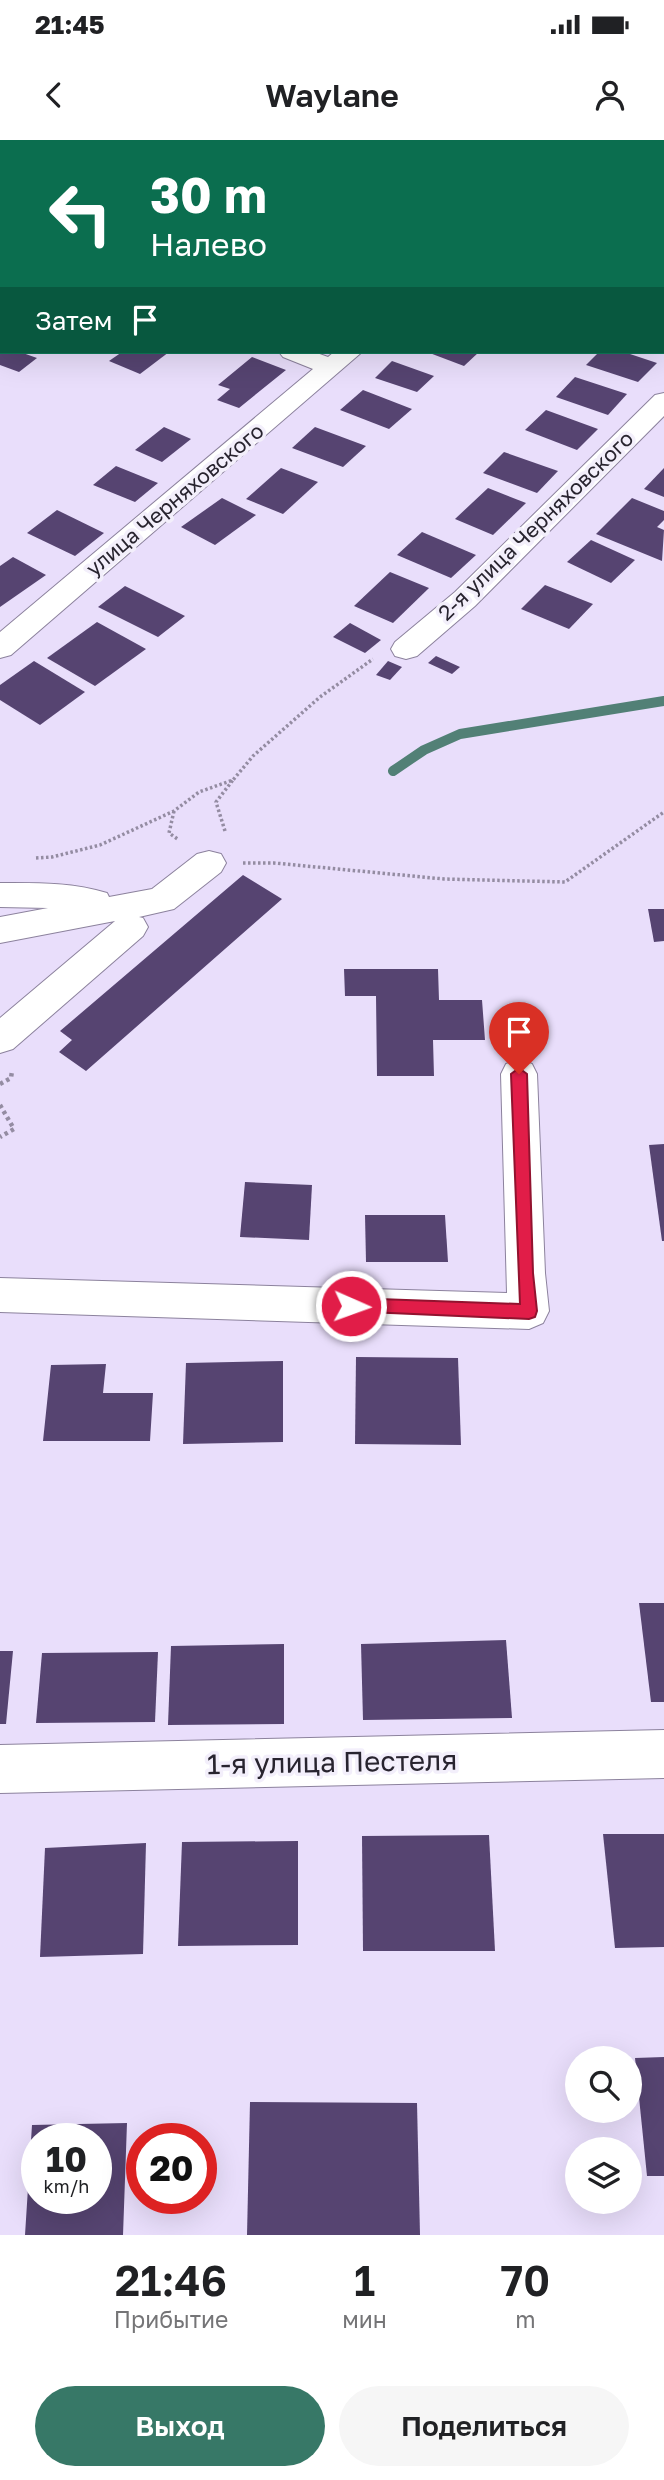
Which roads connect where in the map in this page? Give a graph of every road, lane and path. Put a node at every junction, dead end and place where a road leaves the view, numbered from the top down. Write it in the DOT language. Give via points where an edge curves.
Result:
graph roads {
  1 [pos="306,354"];
  2 [pos="340,359"];
  3 [pos="664,401"];
  4 [pos="0,648"];
  5 [pos="406,649"];
  6 [pos="233,780"];
  7 [pos="664,812"];
  8 [pos="26,858"];
  9 [pos="209,863"];
  10 [pos="0,895"];
  11 [pos="128,918"];
  12 [pos="0,930"];
  13 [pos="0,958"];
  14 [pos="0,1039"];
  15 [pos="519,1074"];
  16 [pos="0,1105"];
  17 [pos="0,1137"];
  18 [pos="0,1294"];
  19 [pos="664,1754"];
  20 [pos="0,1769"];
  1 -- 2 [label="street"];
  2 -- 4 [label="street, улица Черняховского"];
  3 -- 5 [label="street, 2-я улица Черняховского" via="465,599"];
  5 -- 6 [label="path" via="379,655 320,697 253,756"];
  6 -- 8 [label="path" via="199,792 174,811 100,845 52,857"];
  6 -- 9 [label="path" via="216,802 225,832"];
  7 -- 9 [label="path" via="565,882"];
  9 -- 11 [label="street" via="162,900"];
  10 -- 11 [label="street" via="61,896"];
  11 -- 12 [label="street"];
  11 -- 13 [label="street"];
  11 -- 14 [label="street"];
  15 -- 18 [label="street" via="529,1311"];
  16 -- 17 [label="path" via="14,1129"];
  19 -- 20 [label="street, 1-я улица Пестеля"];
}
